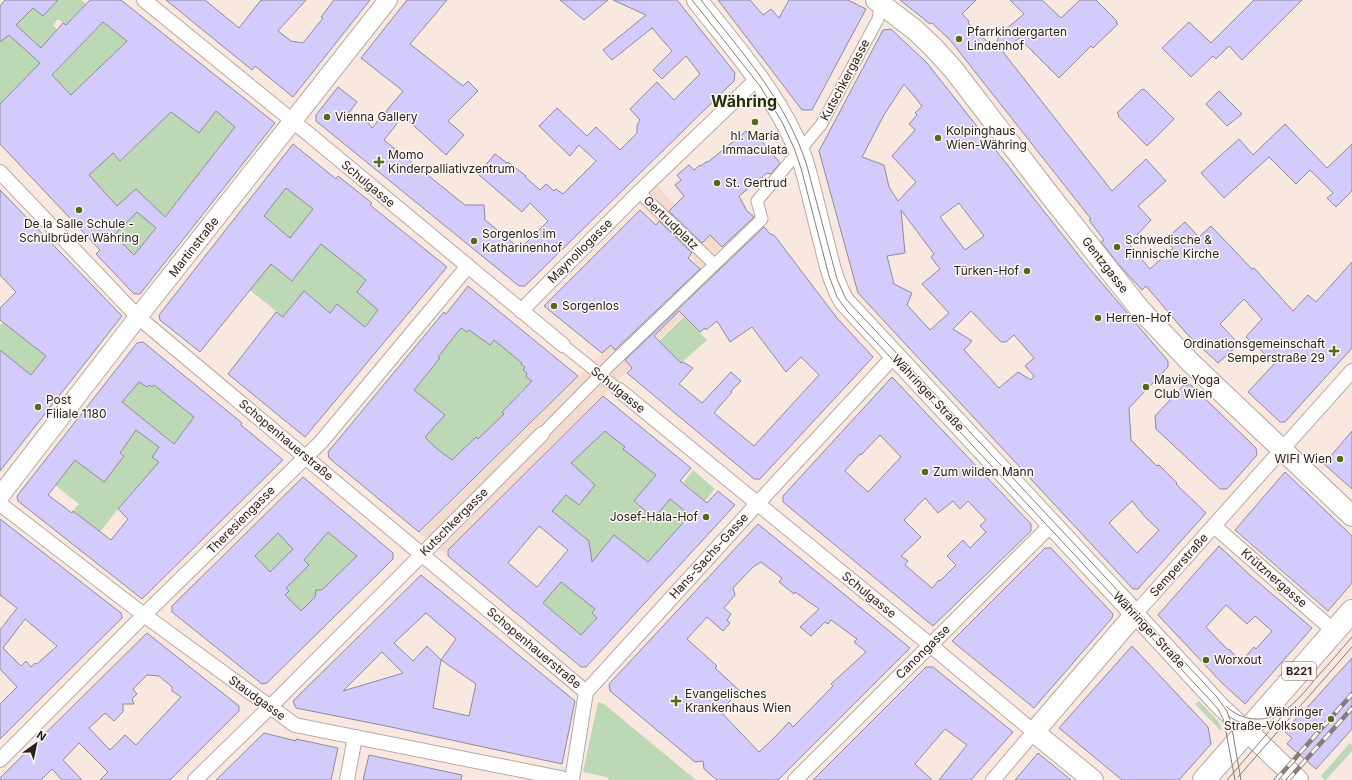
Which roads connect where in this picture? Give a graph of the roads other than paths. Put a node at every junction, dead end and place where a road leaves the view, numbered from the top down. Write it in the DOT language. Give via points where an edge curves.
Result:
graph roads {
  1 [pos="144,0"];
  2 [pos="388,0"];
  3 [pos="697,0"];
  4 [pos="880,1"];
  5 [pos="758,78"];
  6 [pos="293,122"];
  7 [pos="799,152"];
  8 [pos="0,172"];
  9 [pos="639,192"];
  10 [pos="714,264"];
  11 [pos="468,266"];
  12 [pos="521,311"];
  13 [pos="138,317"];
  14 [pos="563,345"];
  15 [pos="894,356"];
  16 [pos="1352,371"];
  17 [pos="600,375"];
  18 [pos="619,390"];
  19 [pos="542,434"];
  20 [pos="1282,448"];
  21 [pos="305,456"];
  22 [pos="0,496"];
  23 [pos="0,504"];
  24 [pos="757,504"];
  25 [pos="1352,516"];
  26 [pos="1051,525"];
  27 [pos="1214,526"];
  28 [pos="422,554"];
  29 [pos="1352,611"];
  30 [pos="1135,614"];
  31 [pos="144,615"];
  32 [pos="1334,631"];
  33 [pos="931,645"];
  34 [pos="586,692"];
  35 [pos="270,707"];
  36 [pos="1247,731"];
  37 [pos="1034,732"];
  38 [pos="355,737"];
  39 [pos="0,760"];
  40 [pos="195,780"];
  41 [pos="347,780"];
  42 [pos="565,780"];
  43 [pos="572,780"];
  44 [pos="795,780"];
  45 [pos="993,780"];
  46 [pos="1093,780"];
  47 [pos="1204,780"];
  48 [pos="1298,780"];
  1 -- 6 [label="street, Schulgasse"];
  2 -- 6 [label="street, Martinstraße"];
  3 -- 5 [label="main road, Währinger Straße"];
  4 -- 7 [label="street, Kutschkergasse" via="878,19 821,125"];
  4 -- 20 [label="main road, Gentzgasse" via="915,30 953,69 1139,308 1190,362"];
  5 -- 7 [label="main road, Währinger Straße" via="780,111"];
  5 -- 9 [label="street, Gertrudplatz"];
  6 -- 11 [label="street, Schulgasse"];
  6 -- 13 [label="street, Martinstraße"];
  7 -- 10 [label="street" via="757,200 762,219"];
  7 -- 15 [label="main road, Währinger Straße" via="839,292 855,314"];
  8 -- 13 [label="street, Schopenhauerstraße"];
  9 -- 10 [label="street, Gertrudplatz"];
  9 -- 12 [label="street, Maynollogasse"];
  10 -- 17 [label="street, Kutschkergasse"];
  11 -- 12 [label="street, Schulgasse"];
  11 -- 21 [label="street, Theresiengasse" via="321,442"];
  12 -- 14 [label="street, Schulgasse"];
  13 -- 21 [label="street, Schopenhauerstraße"];
  13 -- 22 [label="street, Martinstraße"];
  14 -- 17 [label="street, Schulgasse"];
  15 -- 24 [label="street, Hans-Sachs-Gasse"];
  15 -- 26 [label="main road, Währinger Straße"];
  16 -- 20 [label="street, Semperstraße"];
  17 -- 18 [label="street, Schulgasse"];
  17 -- 19 [label="street, Kutschkergasse"];
  18 -- 24 [label="street, Schulgasse"];
  19 -- 28 [label="street, Kutschkergasse"];
  20 -- 25 [label="main road, Gentzgasse"];
  20 -- 27 [label="street, Semperstraße"];
  21 -- 28 [label="street, Schopenhauerstraße"];
  21 -- 31 [label="street, Theresiengasse"];
  23 -- 31 [label="street, Staudgasse"];
  24 -- 33 [label="street, Schulgasse"];
  24 -- 34 [label="street, Hans-Sachs-Gasse"];
  26 -- 30 [label="main road, Währinger Straße"];
  26 -- 33 [label="street, Canongasse"];
  27 -- 30 [label="street, Semperstraße"];
  27 -- 32 [label="street, Krütznergasse"];
  28 -- 34 [label="street, Schopenhauerstraße"];
  28 -- 35 [label="street, Kutschkergasse"];
  29 -- 32 [label="main road, B221"];
  30 -- 36 [label="street, Währinger Straße"];
  30 -- 37 [label="main road, Semperstraße"];
  31 -- 35 [label="street, Staudgasse"];
  31 -- 39 [label="street, Theresiengasse"];
  32 -- 36 [label="main road, B221"];
  33 -- 37 [label="street, Schulgasse"];
  33 -- 44 [label="street, Canongasse"];
  34 -- 43 [label="street"];
  35 -- 38 [label="street, Staudgasse" via="295,725"];
  35 -- 40 [label="street, Kutschkergasse"];
  36 -- 47 [label="main road, B221"];
  36 -- 48 [label="main road"];
  37 -- 45 [label="street, Semperstraße"];
  37 -- 46 [label="main road, Schulgasse"];
  38 -- 41 [label="street"];
  38 -- 42 [label="street, Staudgasse"];
}
